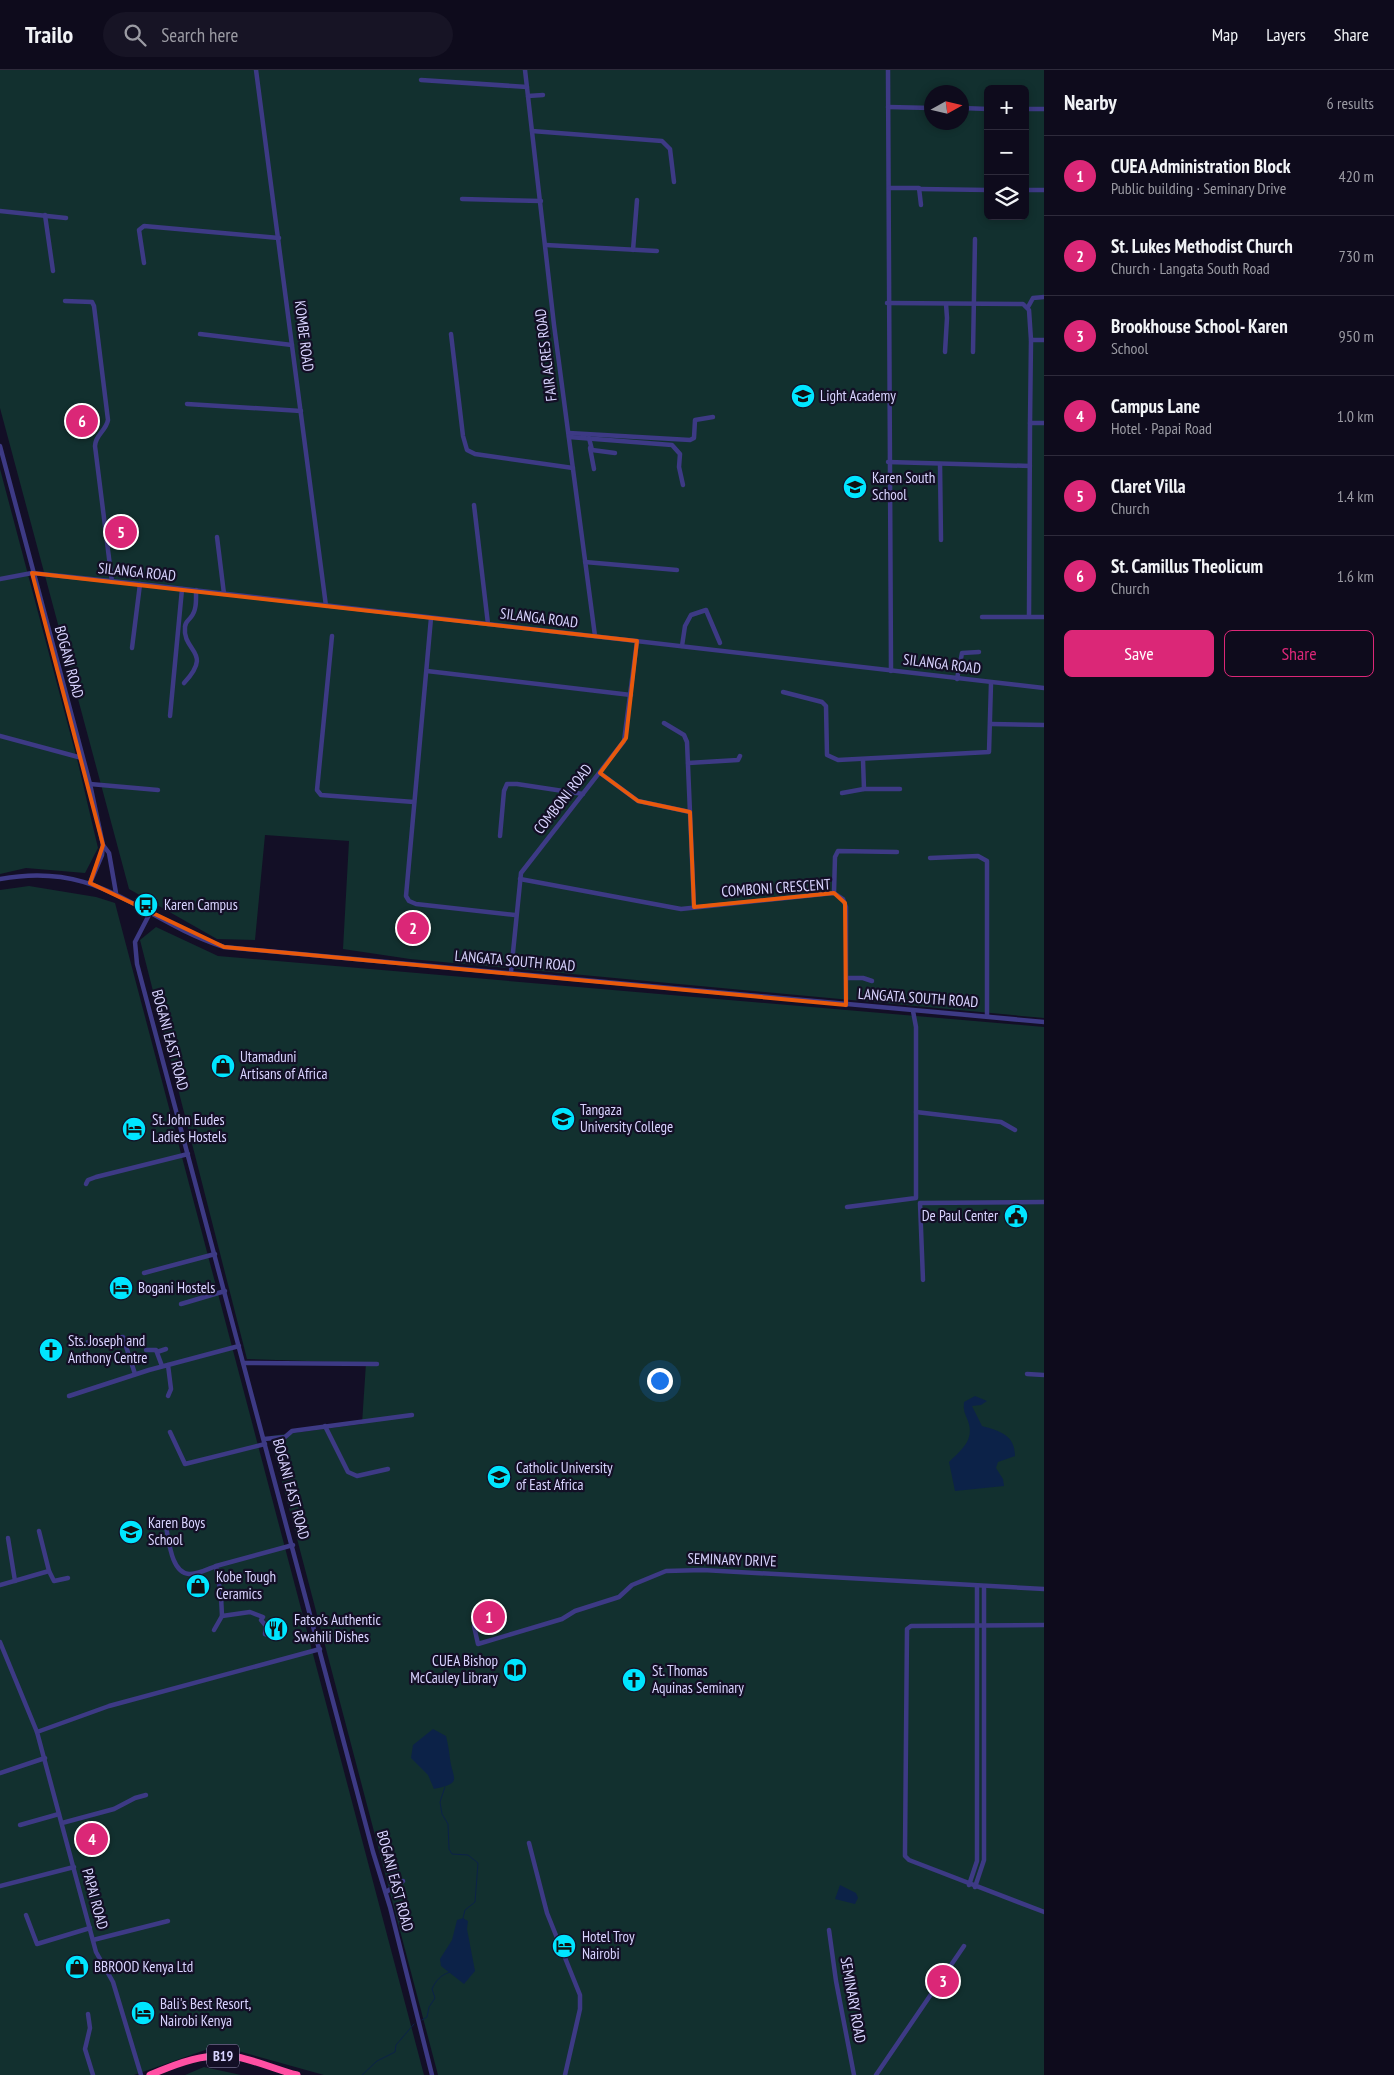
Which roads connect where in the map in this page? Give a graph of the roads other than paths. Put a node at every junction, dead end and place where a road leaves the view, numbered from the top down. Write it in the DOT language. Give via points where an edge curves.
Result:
graph roads {
  1 [pos="256,70"];
  2 [pos="525,70"];
  3 [pos="888,70"];
  4 [pos="421,80"];
  5 [pos="526,87"];
  6 [pos="543,95"];
  7 [pos="528,96"];
  8 [pos="888,107"];
  9 [pos="924,108"];
  10 [pos="969,108"];
  11 [pos="984,109"];
  12 [pos="1029,109"];
  13 [pos="1044,109"];
  14 [pos="532,131"];
  15 [pos="674,182"];
  16 [pos="889,188"];
  17 [pos="920,189"];
  18 [pos="984,190"];
  19 [pos="1029,190"];
  20 [pos="1044,190"];
  21 [pos="462,199"];
  22 [pos="636,200"];
  23 [pos="540,201"];
  24 [pos="921,204"];
  25 [pos="0,211"];
  26 [pos="45,215"];
  27 [pos="66,218"];
  28 [pos="279,238"];
  29 [pos="975,239"];
  30 [pos="546,245"];
  31 [pos="633,250"];
  32 [pos="657,251"];
  33 [pos="144,263"];
  34 [pos="54,271"];
  35 [pos="1044,297"];
  36 [pos="65,301"];
  37 [pos="887,303"];
  38 [pos="946,304"];
  39 [pos="975,304"];
  40 [pos="1028,307"];
  41 [pos="200,334"];
  42 [pos="451,334"];
  43 [pos="1031,340"];
  44 [pos="1044,340"];
  45 [pos="292,346"];
  46 [pos="945,352"];
  47 [pos="973,352"];
  48 [pos="187,404"];
  49 [pos="301,411"];
  50 [pos="713,417"];
  51 [pos="1030,423"];
  52 [pos="1044,423"];
  53 [pos="569,435"];
  54 [pos="589,438"];
  55 [pos="0,446"];
  56 [pos="590,448"];
  57 [pos="615,453"];
  58 [pos="888,462"];
  59 [pos="940,464"];
  60 [pos="1030,466"];
  61 [pos="573,468"];
  62 [pos="594,469"];
  63 [pos="683,485"];
  64 [pos="474,505"];
  65 [pos="217,537"];
  66 [pos="941,540"];
  67 [pos="585,562"];
  68 [pos="677,570"];
  69 [pos="32,573"];
  70 [pos="0,578"];
  71 [pos="112,582"];
  72 [pos="140,584"];
  73 [pos="182,589"];
  74 [pos="196,590"];
  75 [pos="224,594"];
  76 [pos="326,606"];
  77 [pos="1029,616"];
  78 [pos="982,617"];
  79 [pos="1044,617"];
  80 [pos="431,618"];
  81 [pos="488,624"];
  82 [pos="332,636"];
  83 [pos="595,636"];
  84 [pos="637,641"];
  85 [pos="720,643"];
  86 [pos="682,646"];
  87 [pos="132,648"];
  88 [pos="980,652"];
  89 [pos="960,666"];
  90 [pos="980,669"];
  91 [pos="427,671"];
  92 [pos="891,671"];
  93 [pos="957,679"];
  94 [pos="184,683"];
  95 [pos="991,683"];
  96 [pos="1044,688"];
  97 [pos="783,692"];
  98 [pos="631,695"];
  99 [pos="170,716"];
  100 [pos="664,723"];
  101 [pos="991,724"];
  102 [pos="1044,725"];
  103 [pos="0,736"];
  104 [pos="740,756"];
  105 [pos="82,758"];
  106 [pos="863,760"];
  107 [pos="688,763"];
  108 [pos="600,773"];
  109 [pos="90,784"];
  110 [pos="864,789"];
  111 [pos="158,790"];
  112 [pos="900,790"];
  113 [pos="842,793"];
  114 [pos="584,794"];
  115 [pos="414,802"];
  116 [pos="690,812"];
  117 [pos="500,836"];
  118 [pos="103,844"];
  119 [pos="897,852"];
  120 [pos="930,858"];
  121 [pos="0,879"];
  122 [pos="520,879"];
  123 [pos="90,883"];
  124 [pos="116,893"];
  125 [pos="834,894"];
  126 [pos="694,907"];
  127 [pos="150,912"];
  128 [pos="516,915"];
  129 [pos="511,972"];
  130 [pos="846,978"];
  131 [pos="872,981"];
  132 [pos="846,1005"];
  133 [pos="913,1011"];
  134 [pos="987,1016"];
  135 [pos="1044,1022"];
  136 [pos="916,1112"];
  137 [pos="1015,1130"];
  138 [pos="188,1154"];
  139 [pos="86,1184"];
  140 [pos="1044,1202"];
  141 [pos="847,1207"];
  142 [pos="215,1254"];
  143 [pos="144,1273"];
  144 [pos="923,1280"];
  145 [pos="225,1292"];
  146 [pos="181,1304"];
  147 [pos="88,1342"];
  148 [pos="239,1346"];
  149 [pos="166,1349"];
  150 [pos="146,1350"];
  151 [pos="157,1352"];
  152 [pos="244,1364"];
  153 [pos="377,1364"];
  154 [pos="165,1366"];
  155 [pos="135,1374"];
  156 [pos="1027,1374"];
  157 [pos="1044,1375"];
  158 [pos="69,1396"];
  159 [pos="168,1396"];
  160 [pos="412,1415"];
  161 [pos="325,1426"];
  162 [pos="170,1432"];
  163 [pos="264,1441"];
  164 [pos="388,1469"];
  165 [pos="166,1527"];
  166 [pos="39,1531"];
  167 [pos="8,1538"];
  168 [pos="293,1545"];
  169 [pos="216,1566"];
  170 [pos="49,1571"];
  171 [pos="68,1578"];
  172 [pos="15,1581"];
  173 [pos="0,1585"];
  174 [pos="977,1586"];
  175 [pos="984,1587"];
  176 [pos="1044,1589"];
  177 [pos="222,1616"];
  178 [pos="498,1619"];
  179 [pos="1044,1625"];
  180 [pos="978,1626"];
  181 [pos="984,1626"];
  182 [pos="214,1630"];
  183 [pos="275,1637"];
  184 [pos="0,1642"];
  185 [pos="320,1649"];
  186 [pos="37,1732"];
  187 [pos="44,1758"];
  188 [pos="0,1773"];
  189 [pos="146,1795"];
  190 [pos="59,1814"];
  191 [pos="62,1823"];
  192 [pos="20,1825"];
  193 [pos="529,1843"];
  194 [pos="74,1867"];
  195 [pos="403,1882"];
  196 [pos="0,1886"];
  197 [pos="972,1886"];
  198 [pos="386,1892"];
  199 [pos="1044,1912"];
  200 [pos="26,1914"];
  201 [pos="168,1921"];
  202 [pos="90,1928"];
  203 [pos="829,1930"];
  204 [pos="93,1940"];
  205 [pos="964,1946"];
  206 [pos="88,2014"];
  207 [pos="93,2075"];
  208 [pos="141,2075"];
  209 [pos="150,2075"];
  210 [pos="297,2075"];
  211 [pos="432,2075"];
  212 [pos="565,2075"];
  213 [pos="854,2075"];
  214 [pos="876,2075"];
  1 -- 28 [label="street, KOMBE ROAD"];
  2 -- 5 [label="street, FAIR ACRES ROAD"];
  3 -- 8 [label="street"];
  4 -- 5 [label="street"];
  5 -- 7 [label="street, FAIR ACRES ROAD"];
  6 -- 7 [label="street"];
  7 -- 14 [label="street, FAIR ACRES ROAD"];
  8 -- 9 [label="street"];
  8 -- 16 [label="street"];
  10 -- 11 [label="street"];
  12 -- 13 [label="street"];
  14 -- 15 [label="street" via="662,141 670,149"];
  14 -- 23 [label="street, FAIR ACRES ROAD"];
  16 -- 17 [label="street"];
  16 -- 37 [label="street"];
  17 -- 18 [label="street"];
  17 -- 24 [label="street"];
  19 -- 20 [label="street"];
  21 -- 23 [label="street"];
  22 -- 31 [label="street"];
  23 -- 30 [label="street, FAIR ACRES ROAD"];
  25 -- 26 [label="street"];
  26 -- 27 [label="street"];
  26 -- 34 [label="street"];
  28 -- 33 [label="street" via="144,226 139,230"];
  28 -- 45 [label="street, KOMBE ROAD"];
  29 -- 39 [label="street"];
  30 -- 31 [label="street"];
  30 -- 53 [label="street, FAIR ACRES ROAD"];
  31 -- 32 [label="street"];
  35 -- 40 [label="street" via="1033,298"];
  36 -- 71 [label="street" via="92,302 94,306 108,420 95,446"];
  37 -- 38 [label="street"];
  37 -- 58 [label="street"];
  38 -- 39 [label="street"];
  38 -- 46 [label="street"];
  39 -- 40 [label="street" via="1023,304"];
  39 -- 47 [label="street"];
  40 -- 43 [label="street"];
  41 -- 45 [label="street"];
  42 -- 61 [label="street" via="467,450 475,454"];
  43 -- 44 [label="street"];
  43 -- 51 [label="street"];
  45 -- 49 [label="street, KOMBE ROAD"];
  48 -- 49 [label="street"];
  49 -- 76 [label="street, KOMBE ROAD"];
  50 -- 53 [label="street" via="695,420 694,438 690,440"];
  51 -- 52 [label="street"];
  51 -- 60 [label="street"];
  53 -- 54 [label="street"];
  53 -- 61 [label="street, FAIR ACRES ROAD"];
  54 -- 56 [label="street"];
  54 -- 63 [label="street" via="672,445 680,454"];
  55 -- 69 [label="street, BOGANI ROAD"];
  56 -- 57 [label="street"];
  56 -- 62 [label="street"];
  58 -- 59 [label="street"];
  58 -- 92 [label="street"];
  59 -- 60 [label="street"];
  59 -- 66 [label="street"];
  60 -- 77 [label="street"];
  61 -- 67 [label="street, FAIR ACRES ROAD"];
  64 -- 81 [label="street"];
  65 -- 75 [label="street"];
  67 -- 68 [label="street"];
  67 -- 83 [label="street, FAIR ACRES ROAD"];
  69 -- 70 [label="street, SILANGA ROAD"];
  69 -- 71 [label="street, SILANGA ROAD"];
  69 -- 105 [label="street, BOGANI ROAD"];
  71 -- 72 [label="street, SILANGA ROAD"];
  72 -- 73 [label="street, SILANGA ROAD"];
  72 -- 87 [label="street"];
  73 -- 74 [label="street, SILANGA ROAD"];
  73 -- 99 [label="street"];
  74 -- 75 [label="street, SILANGA ROAD"];
  74 -- 94 [label="street" via="195,607 192,617 185,623 185,630 198,661 194,672"];
  75 -- 76 [label="street, SILANGA ROAD"];
  76 -- 80 [label="street, SILANGA ROAD"];
  77 -- 78 [label="street"];
  77 -- 79 [label="street"];
  80 -- 81 [label="street, SILANGA ROAD"];
  80 -- 91 [label="street"];
  81 -- 83 [label="street, SILANGA ROAD"];
  82 -- 115 [label="street" via="317,790 322,794"];
  83 -- 84 [label="street, SILANGA ROAD"];
  84 -- 86 [label="street, SILANGA ROAD"];
  84 -- 98 [label="street, COMBONI ROAD"];
  85 -- 86 [label="street" via="706,610 691,615 685,626"];
  86 -- 92 [label="street, SILANGA ROAD"];
  88 -- 89 [label="street" via="963,652"];
  89 -- 90 [label="street"];
  89 -- 93 [label="street"];
  91 -- 98 [label="street"];
  91 -- 115 [label="street"];
  92 -- 93 [label="street, SILANGA ROAD"];
  93 -- 95 [label="street, SILANGA ROAD"];
  95 -- 96 [label="street, SILANGA ROAD"];
  95 -- 101 [label="street"];
  97 -- 106 [label="street" via="822,702 826,706 827,754 838,760"];
  98 -- 108 [label="street, COMBONI ROAD" via="625,740"];
  100 -- 107 [label="street" via="685,737"];
  101 -- 102 [label="street"];
  101 -- 106 [label="street" via="991,749 986,753"];
  103 -- 105 [label="street"];
  104 -- 107 [label="street" via="738,760"];
  105 -- 109 [label="street, BOGANI ROAD"];
  106 -- 110 [label="street"];
  107 -- 116 [label="street"];
  108 -- 114 [label="street, COMBONI ROAD"];
  108 -- 116 [label="street" via="638,801"];
  109 -- 111 [label="street"];
  109 -- 118 [label="street, BOGANI ROAD"];
  110 -- 112 [label="street"];
  110 -- 113 [label="street"];
  114 -- 117 [label="street" via="507,784"];
  114 -- 122 [label="street, COMBONI ROAD" via="525,867"];
  115 -- 128 [label="street" via="405,887 409,901"];
  116 -- 126 [label="street"];
  118 -- 123 [label="street" via="102,855"];
  118 -- 124 [label="street, BOGANI ROAD" via="109,853"];
  119 -- 125 [label="street" via="838,851"];
  120 -- 134 [label="street" via="978,856 987,861"];
  121 -- 123 [label="street, LANGATA SOUTH ROAD" via="47,874"];
  122 -- 126 [label="street, COMBONI CRESCENT" via="681,909"];
  122 -- 128 [label="street, COMBONI ROAD"];
  123 -- 124 [label="street, LANGATA SOUTH ROAD"];
  124 -- 127 [label="street, LANGATA SOUTH ROAD"];
  125 -- 126 [label="street, COMBONI CRESCENT"];
  125 -- 130 [label="street, COMBONI CRESCENT" via="843,899 846,907"];
  127 -- 129 [label="street, LANGATA SOUTH ROAD" via="194,936 224,947"];
  127 -- 138 [label="street, BOGANI EAST ROAD" via="137,937 136,955"];
  128 -- 129 [label="street, COMBONI ROAD"];
  129 -- 132 [label="street, LANGATA SOUTH ROAD"];
  130 -- 131 [label="street"];
  130 -- 132 [label="street, COMBONI CRESCENT"];
  132 -- 133 [label="street, LANGATA SOUTH ROAD"];
  133 -- 134 [label="street, LANGATA SOUTH ROAD"];
  133 -- 136 [label="street"];
  134 -- 135 [label="street, LANGATA SOUTH ROAD"];
  136 -- 137 [label="street" via="1001,1122"];
  136 -- 141 [label="street" via="916,1198"];
  138 -- 139 [label="street" via="96,1177"];
  138 -- 142 [label="street, BOGANI EAST ROAD"];
  140 -- 144 [label="street" via="920,1204"];
  142 -- 143 [label="street"];
  142 -- 145 [label="street, BOGANI EAST ROAD"];
  145 -- 146 [label="street"];
  145 -- 148 [label="street, BOGANI EAST ROAD"];
  147 -- 155 [label="street" via="123,1337"];
  148 -- 152 [label="street, BOGANI EAST ROAD"];
  148 -- 154 [label="street"];
  149 -- 151 [label="street"];
  150 -- 151 [label="street"];
  151 -- 154 [label="street"];
  152 -- 153 [label="street"];
  152 -- 163 [label="street, BOGANI EAST ROAD"];
  154 -- 155 [label="street"];
  154 -- 159 [label="street" via="171,1388"];
  155 -- 158 [label="street"];
  156 -- 157 [label="street"];
  160 -- 161 [label="street"];
  161 -- 163 [label="street" via="292,1431 284,1437"];
  161 -- 164 [label="street" via="348,1472 357,1476"];
  162 -- 163 [label="street" via="185,1464"];
  163 -- 168 [label="street, BOGANI EAST ROAD"];
  165 -- 169 [label="street" via="174,1558 185,1573 193,1574"];
  166 -- 170 [label="street"];
  167 -- 172 [label="street"];
  168 -- 169 [label="street"];
  168 -- 185 [label="street, BOGANI EAST ROAD"];
  169 -- 177 [label="street"];
  170 -- 171 [label="street" via="55,1581"];
  170 -- 172 [label="street"];
  172 -- 173 [label="street"];
  174 -- 175 [label="street, SEMINARY DRIVE"];
  174 -- 178 [label="street, SEMINARY DRIVE" via="703,1570 666,1571 632,1585 619,1597 575,1611 562,1619 478,1644 474,1626"];
  174 -- 180 [label="street"];
  175 -- 176 [label="street, SEMINARY DRIVE"];
  175 -- 181 [label="street"];
  177 -- 182 [label="street"];
  177 -- 183 [label="street" via="257,1614 263,1617 265,1634"];
  179 -- 181 [label="street"];
  180 -- 181 [label="street"];
  180 -- 197 [label="street" via="977,1861"];
  180 -- 197 [label="street" via="911,1626 906,1632 905,1856"];
  181 -- 197 [label="street" via="984,1860"];
  184 -- 186 [label="street, PAPAI ROAD"];
  185 -- 186 [label="street" via="109,1706"];
  185 -- 198 [label="street, BOGANI EAST ROAD"];
  186 -- 187 [label="street, PAPAI ROAD"];
  187 -- 188 [label="street"];
  187 -- 190 [label="street, PAPAI ROAD"];
  189 -- 191 [label="street" via="114,1809"];
  190 -- 191 [label="street, PAPAI ROAD"];
  190 -- 192 [label="street"];
  191 -- 194 [label="street, PAPAI ROAD"];
  193 -- 212 [label="street" via="547,1913 580,1995 580,2010"];
  194 -- 196 [label="street"];
  194 -- 202 [label="street, PAPAI ROAD"];
  195 -- 198 [label="street"];
  197 -- 199 [label="street"];
  198 -- 211 [label="street, BOGANI EAST ROAD"];
  200 -- 202 [label="street" via="37,1944"];
  201 -- 204 [label="street"];
  202 -- 204 [label="street, PAPAI ROAD"];
  203 -- 213 [label="street, SEMINARY ROAD"];
  204 -- 208 [label="street, PAPAI ROAD" via="98,1957 113,1982"];
  205 -- 214 [label="street"];
  206 -- 207 [label="street" via="90,2028 85,2049"];
  209 -- 210 [label="highway, B19" via="180,2062 212,2056 238,2057"];
}
